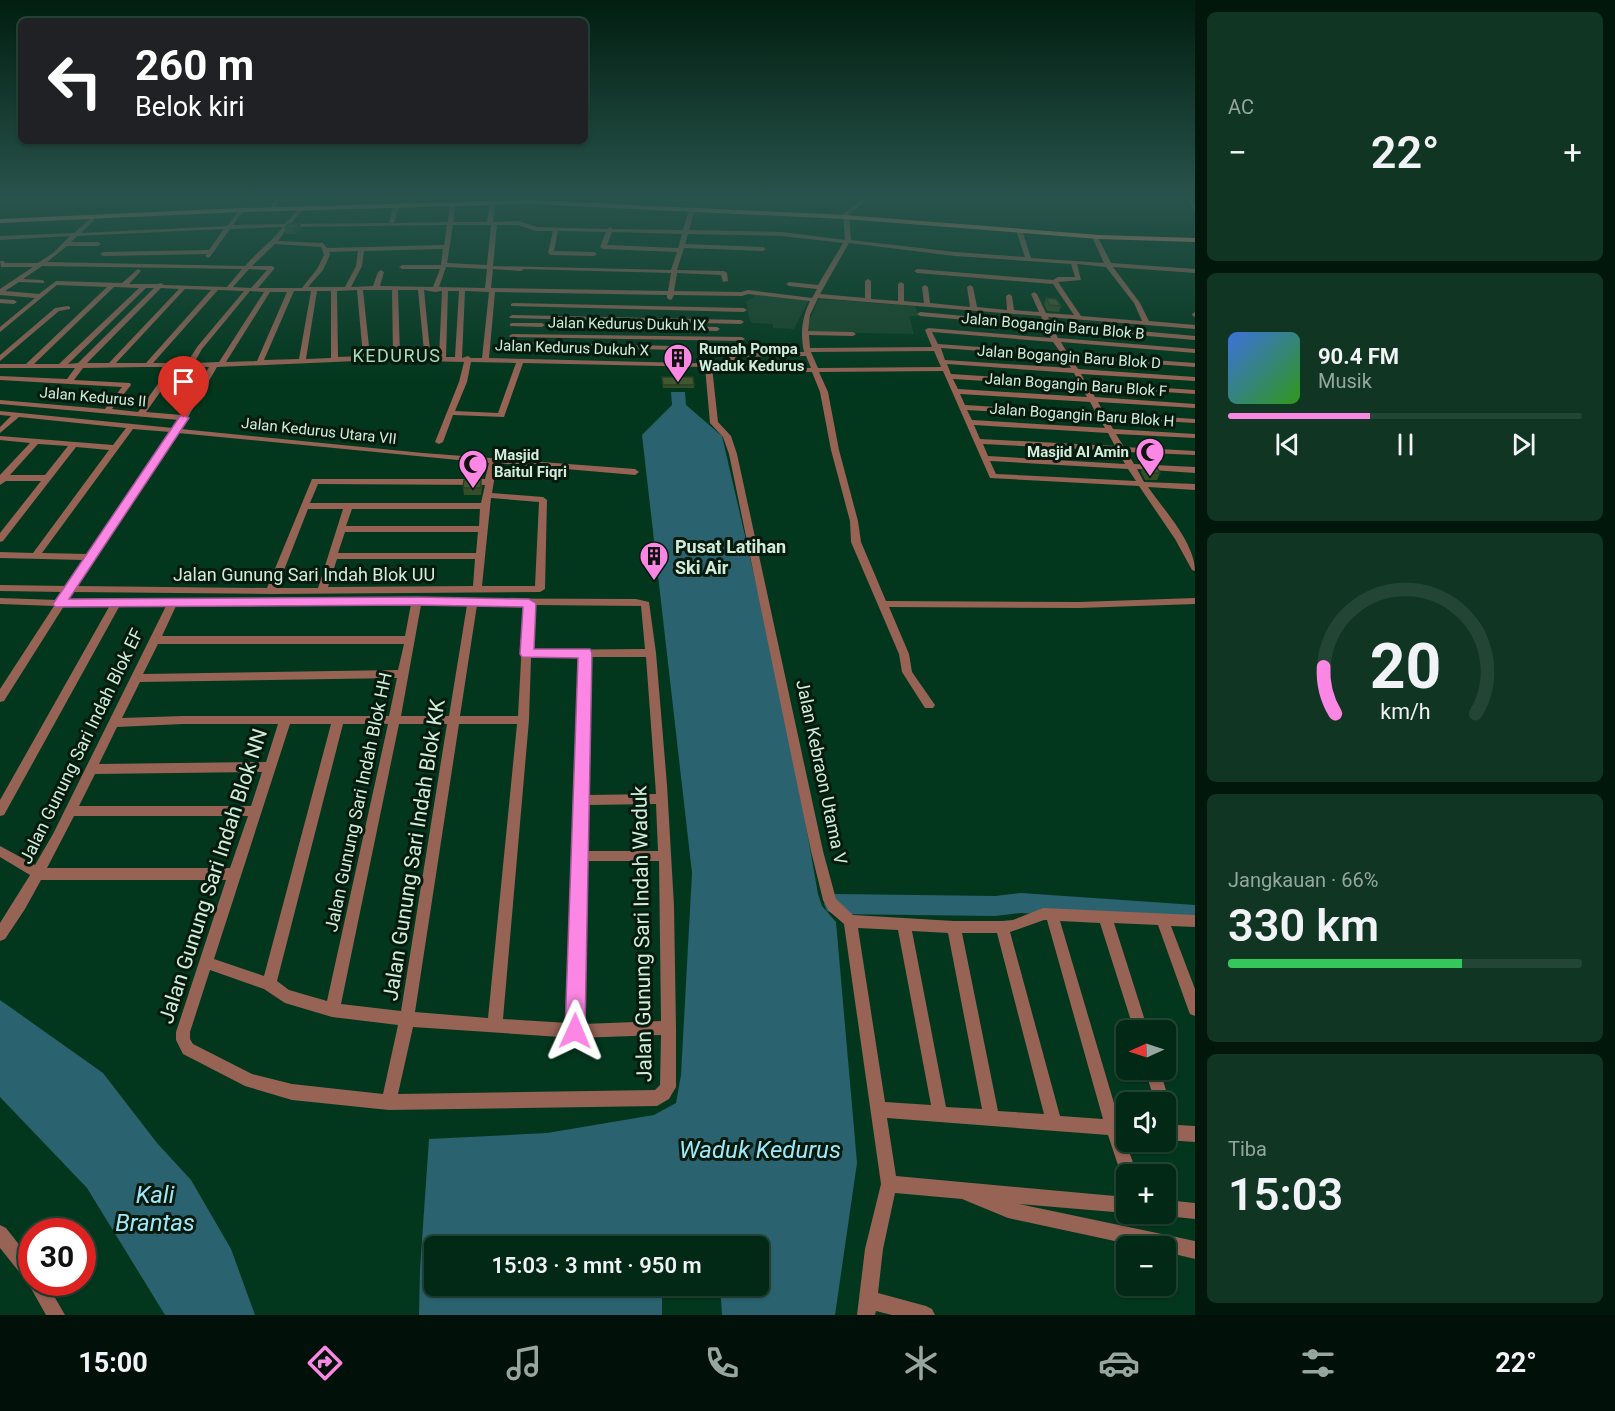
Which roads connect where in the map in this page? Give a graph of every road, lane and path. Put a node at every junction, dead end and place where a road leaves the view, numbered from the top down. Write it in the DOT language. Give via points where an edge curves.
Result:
graph roads {
  1 [pos="47,258"];
  2 [pos="99,258"];
  3 [pos="206,258"];
  4 [pos="256,258"];
  5 [pos="325,258"];
  6 [pos="359,258"];
  7 [pos="444,258"];
  8 [pos="490,258"];
  9 [pos="569,258"];
  10 [pos="677,258"];
  11 [pos="837,258"];
  12 [pos="915,258"];
  13 [pos="1010,258"];
  14 [pos="1105,258"];
  15 [pos="1029,260"];
  16 [pos="2,262"];
  17 [pos="40,264"];
  18 [pos="93,264"];
  19 [pos="568,264"];
  20 [pos="1074,264"];
  21 [pos="200,266"];
  22 [pos="443,266"];
  23 [pos="1109,266"];
  24 [pos="246,267"];
  25 [pos="402,267"];
  26 [pos="490,267"];
  27 [pos="138,271"];
  28 [pos="674,271"];
  29 [pos="1195,271"];
  30 [pos="381,272"];
  31 [pos="104,275"];
  32 [pos="16,280"];
  33 [pos="725,281"];
  34 [pos="868,281"];
  35 [pos="42,282"];
  36 [pos="1055,282"];
  37 [pos="789,284"];
  38 [pos="901,284"];
  39 [pos="94,285"];
  40 [pos="112,285"];
  41 [pos="124,285"];
  42 [pos="145,285"];
  43 [pos="161,285"];
  44 [pos="772,285"];
  45 [pos="185,286"];
  46 [pos="925,286"];
  47 [pos="970,286"];
  48 [pos="217,287"];
  49 [pos="820,287"];
  50 [pos="229,288"];
  51 [pos="376,288"];
  52 [pos="395,288"];
  53 [pos="251,289"];
  54 [pos="360,289"];
  55 [pos="421,289"];
  56 [pos="268,290"];
  57 [pos="291,290"];
  58 [pos="303,290"];
  59 [pos="314,290"];
  60 [pos="334,290"];
  61 [pos="346,290"];
  62 [pos="435,290"];
  63 [pos="445,290"];
  64 [pos="462,290"];
  65 [pos="490,290"];
  66 [pos="514,291"];
  67 [pos="0,293"];
  68 [pos="669,293"];
  69 [pos="769,294"];
  70 [pos="1034,294"];
  71 [pos="40,296"];
  72 [pos="1009,296"];
  73 [pos="815,298"];
  74 [pos="951,298"];
  75 [pos="867,300"];
  76 [pos="0,301"];
  77 [pos="14,302"];
  78 [pos="901,303"];
  79 [pos="513,305"];
  80 [pos="927,305"];
  81 [pos="952,307"];
  82 [pos="68,308"];
  83 [pos="670,308"];
  84 [pos="47,309"];
  85 [pos="974,309"];
  86 [pos="744,310"];
  87 [pos="1011,312"];
  88 [pos="920,314"];
  89 [pos="1043,315"];
  90 [pos="1079,318"];
  91 [pos="512,321"];
  92 [pos="741,322"];
  93 [pos="1146,323"];
  94 [pos="671,324"];
  95 [pos="1047,325"];
  96 [pos="1195,327"];
  97 [pos="717,329"];
  98 [pos="0,330"];
  99 [pos="805,333"];
  100 [pos="853,334"];
  101 [pos="672,338"];
  102 [pos="1195,338"];
  103 [pos="742,339"];
  104 [pos="1055,339"];
  105 [pos="511,340"];
  106 [pos="937,347"];
  107 [pos="674,348"];
  108 [pos="1195,351"];
  109 [pos="807,352"];
  110 [pos="0,353"];
  111 [pos="1066,356"];
  112 [pos="0,358"];
  113 [pos="367,358"];
  114 [pos="397,358"];
  115 [pos="458,358"];
  116 [pos="468,358"];
  117 [pos="425,359"];
  118 [pos="442,359"];
  119 [pos="485,359"];
  120 [pos="334,360"];
  121 [pos="302,361"];
  122 [pos="507,361"];
  123 [pos="520,361"];
  124 [pos="260,362"];
  125 [pos="81,365"];
  126 [pos="189,365"];
  127 [pos="217,365"];
  128 [pos="675,365"];
  129 [pos="708,365"];
  130 [pos="1195,365"];
  131 [pos="0,366"];
  132 [pos="28,366"];
  133 [pos="61,366"];
  134 [pos="110,366"];
  135 [pos="147,366"];
  136 [pos="175,366"];
  137 [pos="734,366"];
  138 [pos="813,369"];
  139 [pos="945,369"];
  140 [pos="1076,371"];
  141 [pos="0,378"];
  142 [pos="1195,379"];
  143 [pos="68,383"];
  144 [pos="1084,385"];
  145 [pos="955,391"];
  146 [pos="1195,392"];
  147 [pos="1092,400"];
  148 [pos="0,402"];
  149 [pos="962,406"];
  150 [pos="1195,406"];
  151 [pos="106,412"];
  152 [pos="451,412"];
  153 [pos="0,413"];
  154 [pos="17,414"];
  155 [pos="140,415"];
  156 [pos="1101,416"];
  157 [pos="184,418"];
  158 [pos="1195,421"];
  159 [pos="968,422"];
  160 [pos="132,425"];
  161 [pos="176,430"];
  162 [pos="1111,430"];
  163 [pos="0,431"];
  164 [pos="1195,436"];
  165 [pos="0,438"];
  166 [pos="36,441"];
  167 [pos="977,441"];
  168 [pos="439,442"];
  169 [pos="73,445"];
  170 [pos="115,448"];
  171 [pos="1122,449"];
  172 [pos="1195,453"];
  173 [pos="984,458"];
  174 [pos="493,461"];
  175 [pos="1132,466"];
  176 [pos="1195,470"];
  177 [pos="635,472"];
  178 [pos="48,478"];
  179 [pos="1,479"];
  180 [pos="489,482"];
  181 [pos="1142,485"];
  182 [pos="1195,487"];
  183 [pos="487,495"];
  184 [pos="305,506"];
  185 [pos="348,506"];
  186 [pos="486,506"];
  187 [pos="341,529"];
  188 [pos="483,529"];
  189 [pos="0,538"];
  190 [pos="0,555"];
  191 [pos="36,555"];
  192 [pos="332,556"];
  193 [pos="481,556"];
  194 [pos="90,557"];
  195 [pos="1195,568"];
  196 [pos="0,588"];
  197 [pos="71,588"];
  198 [pos="477,590"];
  199 [pos="271,591"];
  200 [pos="321,591"];
  201 [pos="0,601"];
  202 [pos="417,601"];
  203 [pos="1195,601"];
  204 [pos="116,603"];
  205 [pos="173,603"];
  206 [pos="472,603"];
  207 [pos="529,603"];
  208 [pos="60,604"];
  209 [pos="884,608"];
  210 [pos="155,640"];
  211 [pos="410,640"];
  212 [pos="585,653"];
  213 [pos="651,653"];
  214 [pos="527,654"];
  215 [pos="403,674"];
  216 [pos="135,678"];
  217 [pos="0,698"];
  218 [pos="929,705"];
  219 [pos="338,720"];
  220 [pos="454,720"];
  221 [pos="523,720"];
  222 [pos="285,721"];
  223 [pos="394,721"];
  224 [pos="113,723"];
  225 [pos="269,767"];
  226 [pos="91,769"];
  227 [pos="660,799"];
  228 [pos="580,800"];
  229 [pos="0,810"];
  230 [pos="71,811"];
  231 [pos="255,811"];
  232 [pos="0,851"];
  233 [pos="579,856"];
  234 [pos="664,856"];
  235 [pos="39,874"];
  236 [pos="234,874"];
  237 [pos="1052,915"];
  238 [pos="1105,917"];
  239 [pos="1162,920"];
  240 [pos="850,921"];
  241 [pos="1195,921"];
  242 [pos="904,924"];
  243 [pos="954,927"];
  244 [pos="1002,927"];
  245 [pos="0,935"];
  246 [pos="205,962"];
  247 [pos="270,984"];
  248 [pos="1195,1009"];
  249 [pos="332,1010"];
  250 [pos="407,1019"];
  251 [pos="1138,1020"];
  252 [pos="495,1026"];
  253 [pos="669,1028"];
  254 [pos="575,1031"];
  255 [pos="389,1102"];
  256 [pos="879,1109"];
  257 [pos="940,1114"];
  258 [pos="1116,1116"];
  259 [pos="992,1118"];
  260 [pos="1054,1123"];
  261 [pos="1116,1129"];
  262 [pos="1176,1133"];
  263 [pos="1195,1134"];
  264 [pos="889,1184"];
  265 [pos="961,1190"];
  266 [pos="1116,1204"];
  267 [pos="1176,1210"];
  268 [pos="1195,1211"];
  269 [pos="1,1238"];
  270 [pos="1195,1250"];
  271 [pos="18,1259"];
  272 [pos="44,1296"];
  273 [pos="868,1307"];
  274 [pos="56,1315"];
  275 [pos="926,1315"];
  1 -- 17 [label="street"];
  2 -- 18 [label="street"];
  3 -- 21 [label="street"];
  4 -- 24 [label="street"];
  5 -- 58 [label="street"];
  6 -- 61 [label="street"];
  7 -- 22 [label="street"];
  8 -- 26 [label="street"];
  9 -- 19 [label="street"];
  10 -- 28 [label="street"];
  11 -- 49 [label="street"];
  12 -- 36 [label="street" via="918,274"];
  13 -- 15 [label="street"];
  14 -- 23 [label="street"];
  15 -- 20 [label="street"];
  16 -- 17 [label="street" via="1,265"];
  17 -- 18 [label="street"];
  17 -- 32 [label="street"];
  18 -- 21 [label="street"];
  20 -- 23 [label="street"];
  20 -- 36 [label="street" via="1079,279"];
  21 -- 24 [label="street"];
  22 -- 25 [label="street"];
  22 -- 26 [label="street"];
  22 -- 62 [label="street"];
  23 -- 29 [label="street"];
  23 -- 93 [label="street" via="1137,303"];
  24 -- 50 [label="street"];
  24 -- 53 [label="street" via="272,268"];
  26 -- 28 [label="street"];
  26 -- 65 [label="street"];
  27 -- 41 [label="street"];
  28 -- 33 [label="street" via="724,273"];
  28 -- 68 [label="street"];
  30 -- 51 [label="street"];
  31 -- 39 [label="street"];
  32 -- 35 [label="street"];
  32 -- 67 [label="street"];
  34 -- 75 [label="street"];
  36 -- 90 [label="street"];
  37 -- 49 [label="street"];
  38 -- 78 [label="street"];
  39 -- 40 [label="street"];
  39 -- 71 [label="street" via="53,283"];
  40 -- 41 [label="street"];
  40 -- 132 [label="street"];
  41 -- 42 [label="street"];
  42 -- 43 [label="street"];
  42 -- 133 [label="street"];
  43 -- 45 [label="street"];
  43 -- 125 [label="street"];
  44 -- 69 [label="street"];
  45 -- 48 [label="street"];
  45 -- 134 [label="street"];
  46 -- 80 [label="street"];
  47 -- 85 [label="street"];
  48 -- 50 [label="street"];
  48 -- 135 [label="street"];
  49 -- 73 [label="street"];
  50 -- 53 [label="street"];
  51 -- 52 [label="street"];
  51 -- 54 [label="street"];
  52 -- 55 [label="street"];
  52 -- 114 [label="street"];
  53 -- 56 [label="street"];
  53 -- 126 [label="street"];
  54 -- 61 [label="street"];
  54 -- 113 [label="street"];
  55 -- 62 [label="street"];
  55 -- 117 [label="street"];
  56 -- 57 [label="street"];
  56 -- 127 [label="street"];
  57 -- 58 [label="street"];
  57 -- 124 [label="street"];
  58 -- 59 [label="street"];
  59 -- 60 [label="street"];
  59 -- 121 [label="street"];
  60 -- 61 [label="street"];
  60 -- 120 [label="street"];
  62 -- 63 [label="street"];
  63 -- 64 [label="street"];
  63 -- 118 [label="street"];
  64 -- 65 [label="street"];
  64 -- 115 [label="street"];
  65 -- 66 [label="street"];
  65 -- 119 [label="street"];
  66 -- 68 [label="street"];
  66 -- 79 [label="street"];
  67 -- 71 [label="street"];
  68 -- 69 [label="street"];
  68 -- 83 [label="street"];
  69 -- 73 [label="street"];
  70 -- 89 [label="street"];
  71 -- 98 [label="street"];
  72 -- 87 [label="street"];
  73 -- 75 [label="street"];
  73 -- 99 [label="street" via="807,315"];
  74 -- 81 [label="street"];
  75 -- 78 [label="street"];
  76 -- 77 [label="street"];
  78 -- 80 [label="street"];
  79 -- 83 [label="street"];
  79 -- 91 [label="street"];
  80 -- 81 [label="street"];
  81 -- 85 [label="street"];
  82 -- 112 [label="street" via="57,309"];
  83 -- 86 [label="street"];
  83 -- 94 [label="street"];
  84 -- 110 [label="street"];
  85 -- 87 [label="street"];
  87 -- 89 [label="street"];
  88 -- 95 [label="street"];
  89 -- 90 [label="street"];
  89 -- 95 [label="street"];
  90 -- 93 [label="street"];
  91 -- 94 [label="street"];
  91 -- 105 [label="street"];
  92 -- 94 [label="street"];
  93 -- 96 [label="street"];
  94 -- 97 [label="street"];
  94 -- 101 [label="street"];
  95 -- 102 [label="street"];
  95 -- 104 [label="street"];
  99 -- 100 [label="street"];
  99 -- 109 [label="street"];
  101 -- 103 [label="street, Jalan Kedurus Dukuh IX"];
  101 -- 105 [label="street, Jalan Kedurus Dukuh IX"];
  101 -- 107 [label="street"];
  104 -- 106 [label="street, Jalan Bogangin Baru Blok B" via="928,330"];
  104 -- 108 [label="street, Jalan Bogangin Baru Blok B"];
  104 -- 111 [label="street"];
  105 -- 107 [label="street"];
  105 -- 122 [label="street"];
  106 -- 109 [label="street"];
  106 -- 111 [label="street"];
  106 -- 139 [label="street"];
  107 -- 128 [label="street"];
  109 -- 137 [label="street" via="733,355"];
  109 -- 138 [label="street"];
  111 -- 130 [label="street"];
  111 -- 140 [label="street"];
  113 -- 114 [label="street, Jalan Kedurus Dukuh X"];
  113 -- 120 [label="street, Jalan Kedurus Dukuh X"];
  114 -- 117 [label="street, Jalan Kedurus Dukuh X"];
  115 -- 116 [label="street, Jalan Kedurus Dukuh X"];
  115 -- 118 [label="street, Jalan Kedurus Dukuh X"];
  116 -- 119 [label="street, Jalan Kedurus Dukuh X"];
  116 -- 152 [label="street"];
  117 -- 118 [label="street, Jalan Kedurus Dukuh X"];
  119 -- 122 [label="street, Jalan Kedurus Dukuh X"];
  120 -- 121 [label="street, Jalan Kedurus II"];
  121 -- 124 [label="street, Jalan Kedurus II"];
  122 -- 123 [label="street, Jalan Kedurus Dukuh X"];
  123 -- 128 [label="street, Jalan Kedurus Dukuh X"];
  123 -- 152 [label="street" via="501,415"];
  124 -- 127 [label="street, Jalan Kedurus II"];
  125 -- 133 [label="street, Jalan Kedurus II"];
  125 -- 134 [label="street, Jalan Kedurus II"];
  125 -- 143 [label="street, Jalan Kedurus II"];
  126 -- 127 [label="street, Jalan Kedurus II"];
  126 -- 136 [label="street, Jalan Kedurus II"];
  127 -- 157 [label="street"];
  128 -- 129 [label="street, Jalan Kedurus Dukuh X"];
  129 -- 137 [label="street, Jalan Kedurus Dukuh X"];
  129 -- 240 [label="street, Jalan Kebraon Utama V" via="714,423 727,436 747,516 822,871 830,900"];
  131 -- 132 [label="street, Jalan Kedurus II"];
  132 -- 133 [label="street, Jalan Kedurus II"];
  134 -- 135 [label="street, Jalan Kedurus II"];
  135 -- 136 [label="street, Jalan Kedurus II"];
  136 -- 155 [label="street"];
  137 -- 138 [label="street, Jalan Kedurus Dukuh X" via="756,370"];
  138 -- 139 [label="street, Jalan Kedurus Dukuh X"];
  138 -- 209 [label="street" via="824,392 855,521 856,542"];
  139 -- 140 [label="street, Jalan Bogangin Baru Blok D"];
  139 -- 144 [label="street"];
  139 -- 145 [label="street"];
  140 -- 142 [label="street, Jalan Bogangin Baru Blok D"];
  140 -- 144 [label="street"];
  141 -- 143 [label="street"];
  143 -- 151 [label="street" via="127,385"];
  144 -- 146 [label="street"];
  144 -- 147 [label="street"];
  145 -- 147 [label="street, Jalan Bogangin Baru Blok F"];
  145 -- 149 [label="street"];
  147 -- 150 [label="street, Jalan Bogangin Baru Blok F"];
  147 -- 156 [label="street"];
  148 -- 151 [label="street, Jalan Kedurus II"];
  149 -- 156 [label="street"];
  149 -- 159 [label="street"];
  151 -- 155 [label="street, Jalan Kedurus II"];
  152 -- 168 [label="street"];
  153 -- 154 [label="street, Jalan Kedurus Utara VII"];
  154 -- 160 [label="street, Jalan Kedurus Utara VII"];
  154 -- 163 [label="street"];
  155 -- 157 [label="street, Jalan Kedurus II"];
  156 -- 158 [label="street"];
  156 -- 162 [label="street"];
  157 -- 161 [label="street"];
  159 -- 162 [label="street, Jalan Bogangin Baru Blok H"];
  159 -- 167 [label="street"];
  160 -- 161 [label="street, Jalan Kedurus Utara VII"];
  160 -- 170 [label="street"];
  161 -- 174 [label="street, Jalan Kedurus Utara VII"];
  161 -- 194 [label="street"];
  162 -- 164 [label="street, Jalan Bogangin Baru Blok H"];
  162 -- 171 [label="street"];
  165 -- 166 [label="street"];
  166 -- 169 [label="street"];
  166 -- 179 [label="street"];
  167 -- 171 [label="street"];
  167 -- 173 [label="street"];
  169 -- 170 [label="street"];
  169 -- 178 [label="street"];
  170 -- 191 [label="street"];
  171 -- 172 [label="street"];
  171 -- 175 [label="street"];
  173 -- 175 [label="street"];
  173 -- 181 [label="street" via="996,477"];
  174 -- 177 [label="street, Jalan Kedurus Utara VII"];
  174 -- 180 [label="street"];
  175 -- 176 [label="street"];
  175 -- 181 [label="street"];
  178 -- 179 [label="street"];
  178 -- 189 [label="street"];
  180 -- 183 [label="street"];
  180 -- 184 [label="street" via="315,481"];
  181 -- 182 [label="street"];
  181 -- 195 [label="street"];
  183 -- 186 [label="street"];
  183 -- 198 [label="street, Jalan Gunung Sari Indah Blok UU" via="543,500 540,589"];
  184 -- 185 [label="street"];
  184 -- 199 [label="street"];
  185 -- 186 [label="street"];
  185 -- 187 [label="street"];
  186 -- 188 [label="street"];
  187 -- 188 [label="street"];
  187 -- 192 [label="street"];
  188 -- 193 [label="street"];
  190 -- 191 [label="street"];
  191 -- 194 [label="street"];
  192 -- 193 [label="street"];
  192 -- 200 [label="street"];
  193 -- 198 [label="street"];
  194 -- 197 [label="street"];
  196 -- 197 [label="street, Jalan Gunung Sari Indah Blok UU"];
  197 -- 199 [label="street, Jalan Gunung Sari Indah Blok UU"];
  197 -- 208 [label="street"];
  198 -- 200 [label="street, Jalan Gunung Sari Indah Blok UU"];
  199 -- 200 [label="street, Jalan Gunung Sari Indah Blok UU"];
  201 -- 208 [label="street"];
  202 -- 205 [label="street"];
  202 -- 206 [label="street"];
  202 -- 211 [label="street, Jalan Gunung Sari Indah Blok HH"];
  203 -- 209 [label="street"];
  204 -- 205 [label="street"];
  204 -- 208 [label="street"];
  204 -- 229 [label="street"];
  205 -- 210 [label="street, Jalan Gunung Sari Indah Blok EF"];
  206 -- 207 [label="street"];
  206 -- 220 [label="street, Jalan Gunung Sari Indah Blok KK"];
  207 -- 213 [label="street, Jalan Gunung Sari Indah Waduk" via="646,604"];
  207 -- 214 [label="street"];
  208 -- 217 [label="street"];
  209 -- 218 [label="street" via="904,654 907,672"];
  210 -- 211 [label="street"];
  210 -- 216 [label="street, Jalan Gunung Sari Indah Blok EF"];
  211 -- 215 [label="street, Jalan Gunung Sari Indah Blok HH"];
  212 -- 213 [label="street"];
  212 -- 214 [label="street"];
  212 -- 228 [label="street"];
  213 -- 227 [label="street, Jalan Gunung Sari Indah Waduk"];
  214 -- 221 [label="street"];
  215 -- 216 [label="street"];
  215 -- 223 [label="street, Jalan Gunung Sari Indah Blok HH"];
  216 -- 224 [label="street, Jalan Gunung Sari Indah Blok EF"];
  219 -- 222 [label="street"];
  219 -- 223 [label="street"];
  219 -- 247 [label="street"];
  220 -- 221 [label="street"];
  220 -- 223 [label="street"];
  220 -- 250 [label="street, Jalan Gunung Sari Indah Blok KK"];
  221 -- 252 [label="street"];
  222 -- 224 [label="street"];
  222 -- 225 [label="street, Jalan Gunung Sari Indah Blok NN"];
  223 -- 249 [label="street, Jalan Gunung Sari Indah Blok HH"];
  224 -- 226 [label="street, Jalan Gunung Sari Indah Blok EF"];
  225 -- 226 [label="street"];
  225 -- 231 [label="street, Jalan Gunung Sari Indah Blok NN"];
  226 -- 230 [label="street, Jalan Gunung Sari Indah Blok EF"];
  227 -- 228 [label="street"];
  227 -- 234 [label="street, Jalan Gunung Sari Indah Waduk"];
  228 -- 233 [label="street"];
  230 -- 231 [label="street"];
  230 -- 235 [label="street, Jalan Gunung Sari Indah Blok EF"];
  231 -- 236 [label="street, Jalan Gunung Sari Indah Blok NN"];
  232 -- 235 [label="street"];
  233 -- 234 [label="street"];
  233 -- 254 [label="street"];
  234 -- 253 [label="street, Jalan Gunung Sari Indah Waduk"];
  235 -- 236 [label="street"];
  235 -- 245 [label="street, Jalan Gunung Sari Indah Blok EF"];
  236 -- 246 [label="street, Jalan Gunung Sari Indah Blok NN"];
  237 -- 238 [label="street"];
  237 -- 244 [label="street" via="1043,914"];
  237 -- 258 [label="street"];
  238 -- 239 [label="street"];
  238 -- 251 [label="street"];
  239 -- 241 [label="street"];
  239 -- 248 [label="street"];
  240 -- 242 [label="street"];
  240 -- 256 [label="street"];
  242 -- 243 [label="street"];
  242 -- 257 [label="street"];
  243 -- 244 [label="street"];
  243 -- 259 [label="street"];
  244 -- 260 [label="street"];
  246 -- 247 [label="street"];
  246 -- 255 [label="street, Jalan Gunung Sari Indah Blok NN" via="183,1032 188,1049 250,1082 270,1088"];
  247 -- 249 [label="street" via="285,996"];
  249 -- 250 [label="street"];
  250 -- 252 [label="street"];
  250 -- 255 [label="street, Jalan Gunung Sari Indah Blok KK"];
  252 -- 254 [label="street"];
  253 -- 254 [label="street"];
  253 -- 255 [label="street, Jalan Gunung Sari Indah Waduk" via="668,1087 657,1098"];
  256 -- 257 [label="street"];
  256 -- 264 [label="street"];
  257 -- 259 [label="street"];
  259 -- 260 [label="street"];
  260 -- 261 [label="street"];
  262 -- 263 [label="street"];
  264 -- 265 [label="street"];
  264 -- 273 [label="street" via="874,1249"];
  265 -- 266 [label="street"];
  265 -- 270 [label="street" via="1008,1210"];
  267 -- 268 [label="street"];
  269 -- 271 [label="street"];
  272 -- 274 [label="street"];
  273 -- 275 [label="street"];
}
